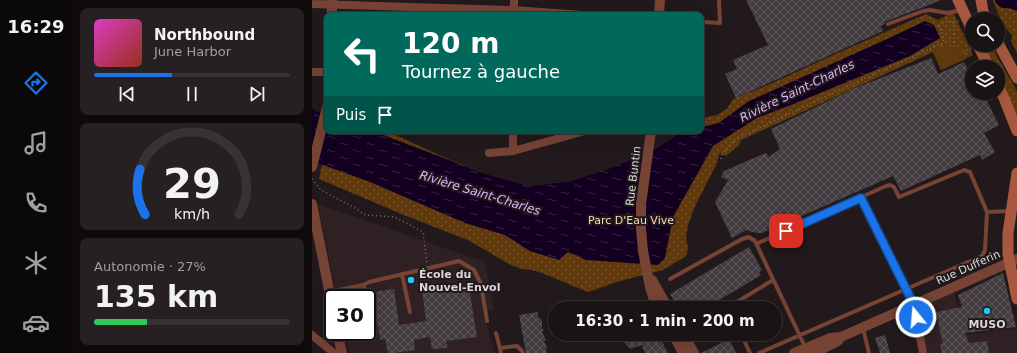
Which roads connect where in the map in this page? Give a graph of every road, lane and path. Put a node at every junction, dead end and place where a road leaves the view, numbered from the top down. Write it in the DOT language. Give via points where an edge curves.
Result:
graph roads {
  1 [pos="514,0"];
  2 [pos="660,0"];
  3 [pos="719,0"];
  4 [pos="981,0"];
  5 [pos="312,4"];
  6 [pos="961,5"];
  7 [pos="332,7"];
  8 [pos="484,12"];
  9 [pos="514,12"];
  10 [pos="659,12"];
  11 [pos="983,12"];
  12 [pos="960,21"];
  13 [pos="704,22"];
  14 [pos="953,22"];
  15 [pos="888,24"];
  16 [pos="954,47"];
  17 [pos="1003,52"];
  18 [pos="312,72"];
  19 [pos="324,72"];
  20 [pos="1017,78"];
  21 [pos="1005,100"];
  22 [pos="324,119"];
  23 [pos="1017,131"];
  24 [pos="513,134"];
  25 [pos="574,134"];
  26 [pos="651,134"];
  27 [pos="513,150"];
  28 [pos="489,153"];
  29 [pos="721,159"];
  30 [pos="312,167"];
  31 [pos="1017,173"];
  32 [pos="312,179"];
  33 [pos="861,198"];
  34 [pos="312,204"];
  35 [pos="1011,211"];
  36 [pos="987,212"];
  37 [pos="756,244"];
  38 [pos="1013,260"];
  39 [pos="428,268"];
  40 [pos="647,269"];
  41 [pos="402,274"];
  42 [pos="670,279"];
  43 [pos="773,280"];
  44 [pos="1015,281"];
  45 [pos="363,285"];
  46 [pos="328,289"];
  47 [pos="344,289"];
  48 [pos="365,289"];
  49 [pos="906,289"];
  50 [pos="1017,299"];
  51 [pos="655,301"];
  52 [pos="664,301"];
  53 [pos="739,301"];
  54 [pos="914,305"];
  55 [pos="410,312"];
  56 [pos="487,321"];
  57 [pos="863,327"];
  58 [pos="496,333"];
  59 [pos="312,335"];
  60 [pos="800,335"];
  61 [pos="339,341"];
  62 [pos="677,341"];
  63 [pos="688,341"];
  64 [pos="744,341"];
  65 [pos="501,351"];
  66 [pos="809,351"];
  67 [pos="334,353"];
  68 [pos="342,353"];
  69 [pos="523,353"];
  70 [pos="683,353"];
  71 [pos="694,353"];
  72 [pos="750,353"];
  73 [pos="759,353"];
  74 [pos="794,353"];
  75 [pos="869,353"];
  76 [pos="923,353"];
  1 -- 9 [label="street"];
  2 -- 10 [label="street"];
  3 -- 13 [label="lane" via="720,23"];
  4 -- 11 [label="main road"];
  5 -- 7 [label="street"];
  6 -- 15 [label="lane" via="947,13 924,11"];
  7 -- 8 [label="street"];
  12 -- 14 [label="path"];
  14 -- 16 [label="path"];
  14 -- 29 [label="path" via="946,21 939,26 944,39 942,43 734,140"];
  17 -- 20 [label="main road"];
  18 -- 19 [label="street"];
  21 -- 23 [label="main road"];
  22 -- 30 [label="street"];
  24 -- 27 [label="street"];
  25 -- 27 [label="street"];
  26 -- 40 [label="street, Rue Buntin" via="641,204 643,251"];
  27 -- 28 [label="street"];
  31 -- 35 [label="main road"];
  32 -- 39 [label="path" via="321,190 365,214 394,218 423,232"];
  33 -- 36 [label="lane" via="890,185 894,187 899,198 964,170 970,172"];
  33 -- 37 [label="lane"];
  33 -- 49 [label="lane"];
  34 -- 46 [label="street"];
  35 -- 36 [label="lane"];
  35 -- 38 [label="main road" via="1008,254"];
  36 -- 49 [label="lane" via="985,250 982,256"];
  37 -- 42 [label="lane" via="749,237 742,239"];
  37 -- 43 [label="lane"];
  38 -- 44 [label="main road"];
  38 -- 54 [label="street, Rue Dufferin"];
  39 -- 41 [label="lane"];
  39 -- 56 [label="lane" via="459,261 474,270 480,284"];
  40 -- 51 [label="street, Rue Buntin"];
  40 -- 52 [label="street, Rue Buntin"];
  41 -- 45 [label="lane"];
  41 -- 55 [label="lane"];
  43 -- 53 [label="lane"];
  43 -- 60 [label="lane"];
  44 -- 50 [label="main road"];
  45 -- 47 [label="lane"];
  45 -- 48 [label="lane"];
  49 -- 54 [label="lane"];
  49 -- 60 [label="lane"];
  54 -- 57 [label="street, Rue Dufferin"];
  54 -- 76 [label="street"];
  57 -- 66 [label="street, Rue Dufferin" via="841,337 830,338"];
  57 -- 75 [label="lane"];
  58 -- 65 [label="lane"];
  59 -- 67 [label="street"];
  60 -- 66 [label="lane"];
  60 -- 73 [label="lane"];
  61 -- 68 [label="street"];
  62 -- 70 [label="street"];
  63 -- 71 [label="street"];
  64 -- 72 [label="lane"];
  65 -- 69 [label="lane" via="517,346"];
  66 -- 74 [label="street, Rue Dufferin"];
}
